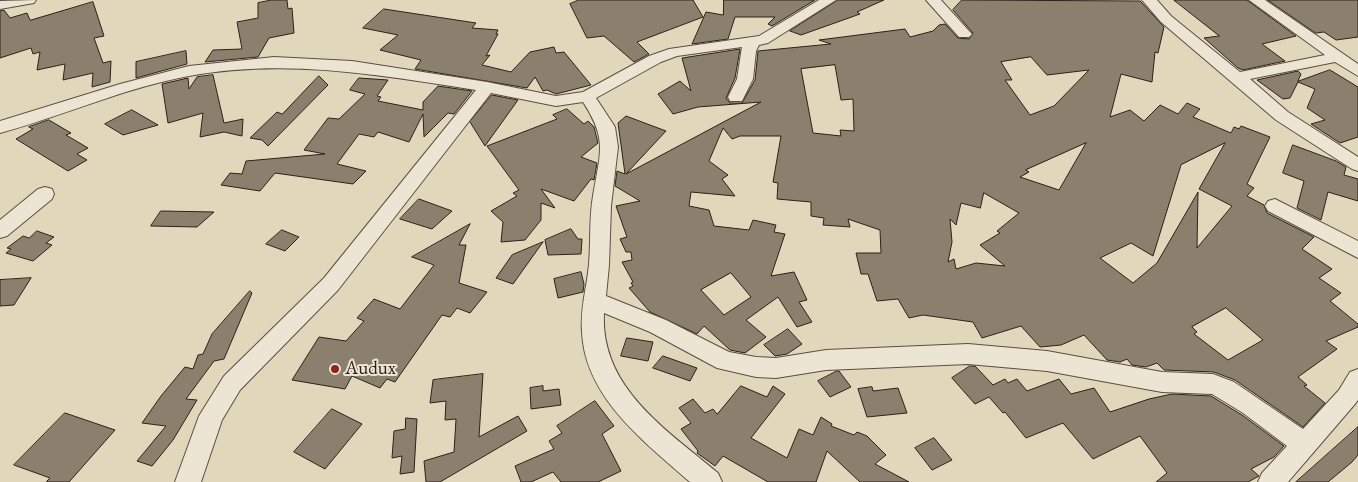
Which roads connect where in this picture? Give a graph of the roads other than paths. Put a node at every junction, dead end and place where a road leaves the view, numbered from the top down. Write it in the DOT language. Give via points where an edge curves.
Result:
graph roads {
  1 [pos="29,0"];
  2 [pos="829,0"];
  3 [pos="933,0"];
  4 [pos="1148,0"];
  5 [pos="1256,0"];
  6 [pos="0,5"];
  7 [pos="964,34"];
  8 [pos="752,43"];
  9 [pos="1338,57"];
  10 [pos="1358,71"];
  11 [pos="1238,79"];
  12 [pos="487,87"];
  13 [pos="586,96"];
  14 [pos="736,97"];
  15 [pos="0,127"];
  16 [pos="1358,165"];
  17 [pos="46,194"];
  18 [pos="1275,206"];
  19 [pos="0,231"];
  20 [pos="1358,250"];
  21 [pos="593,300"];
  22 [pos="1358,379"];
  23 [pos="1304,444"];
  24 [pos="1278,480"];
  25 [pos="188,482"];
  26 [pos="709,482"];
  1 -- 6 [label="street"];
  2 -- 8 [label="street" via="776,34"];
  3 -- 7 [label="street"];
  4 -- 11 [label="street"];
  5 -- 9 [label="street"];
  8 -- 13 [label="street" via="674,52"];
  8 -- 14 [label="street" via="745,79"];
  9 -- 10 [label="street"];
  9 -- 11 [label="street"];
  11 -- 16 [label="street" via="1282,116"];
  12 -- 13 [label="street" via="556,101"];
  12 -- 15 [label="street" via="352,66 274,62 189,71 126,87"];
  12 -- 25 [label="street" via="331,284 232,383 211,416"];
  13 -- 21 [label="street" via="608,133 598,224 599,265"];
  17 -- 19 [label="street"];
  18 -- 20 [label="street"];
  21 -- 23 [label="street" via="658,326 725,361 756,367 776,368 826,360 968,354 1047,361 1162,382 1213,384 1251,405"];
  21 -- 26 [label="street" via="591,328 597,356 610,384 627,408"];
  22 -- 23 [label="street"];
  23 -- 24 [label="street"];
}
